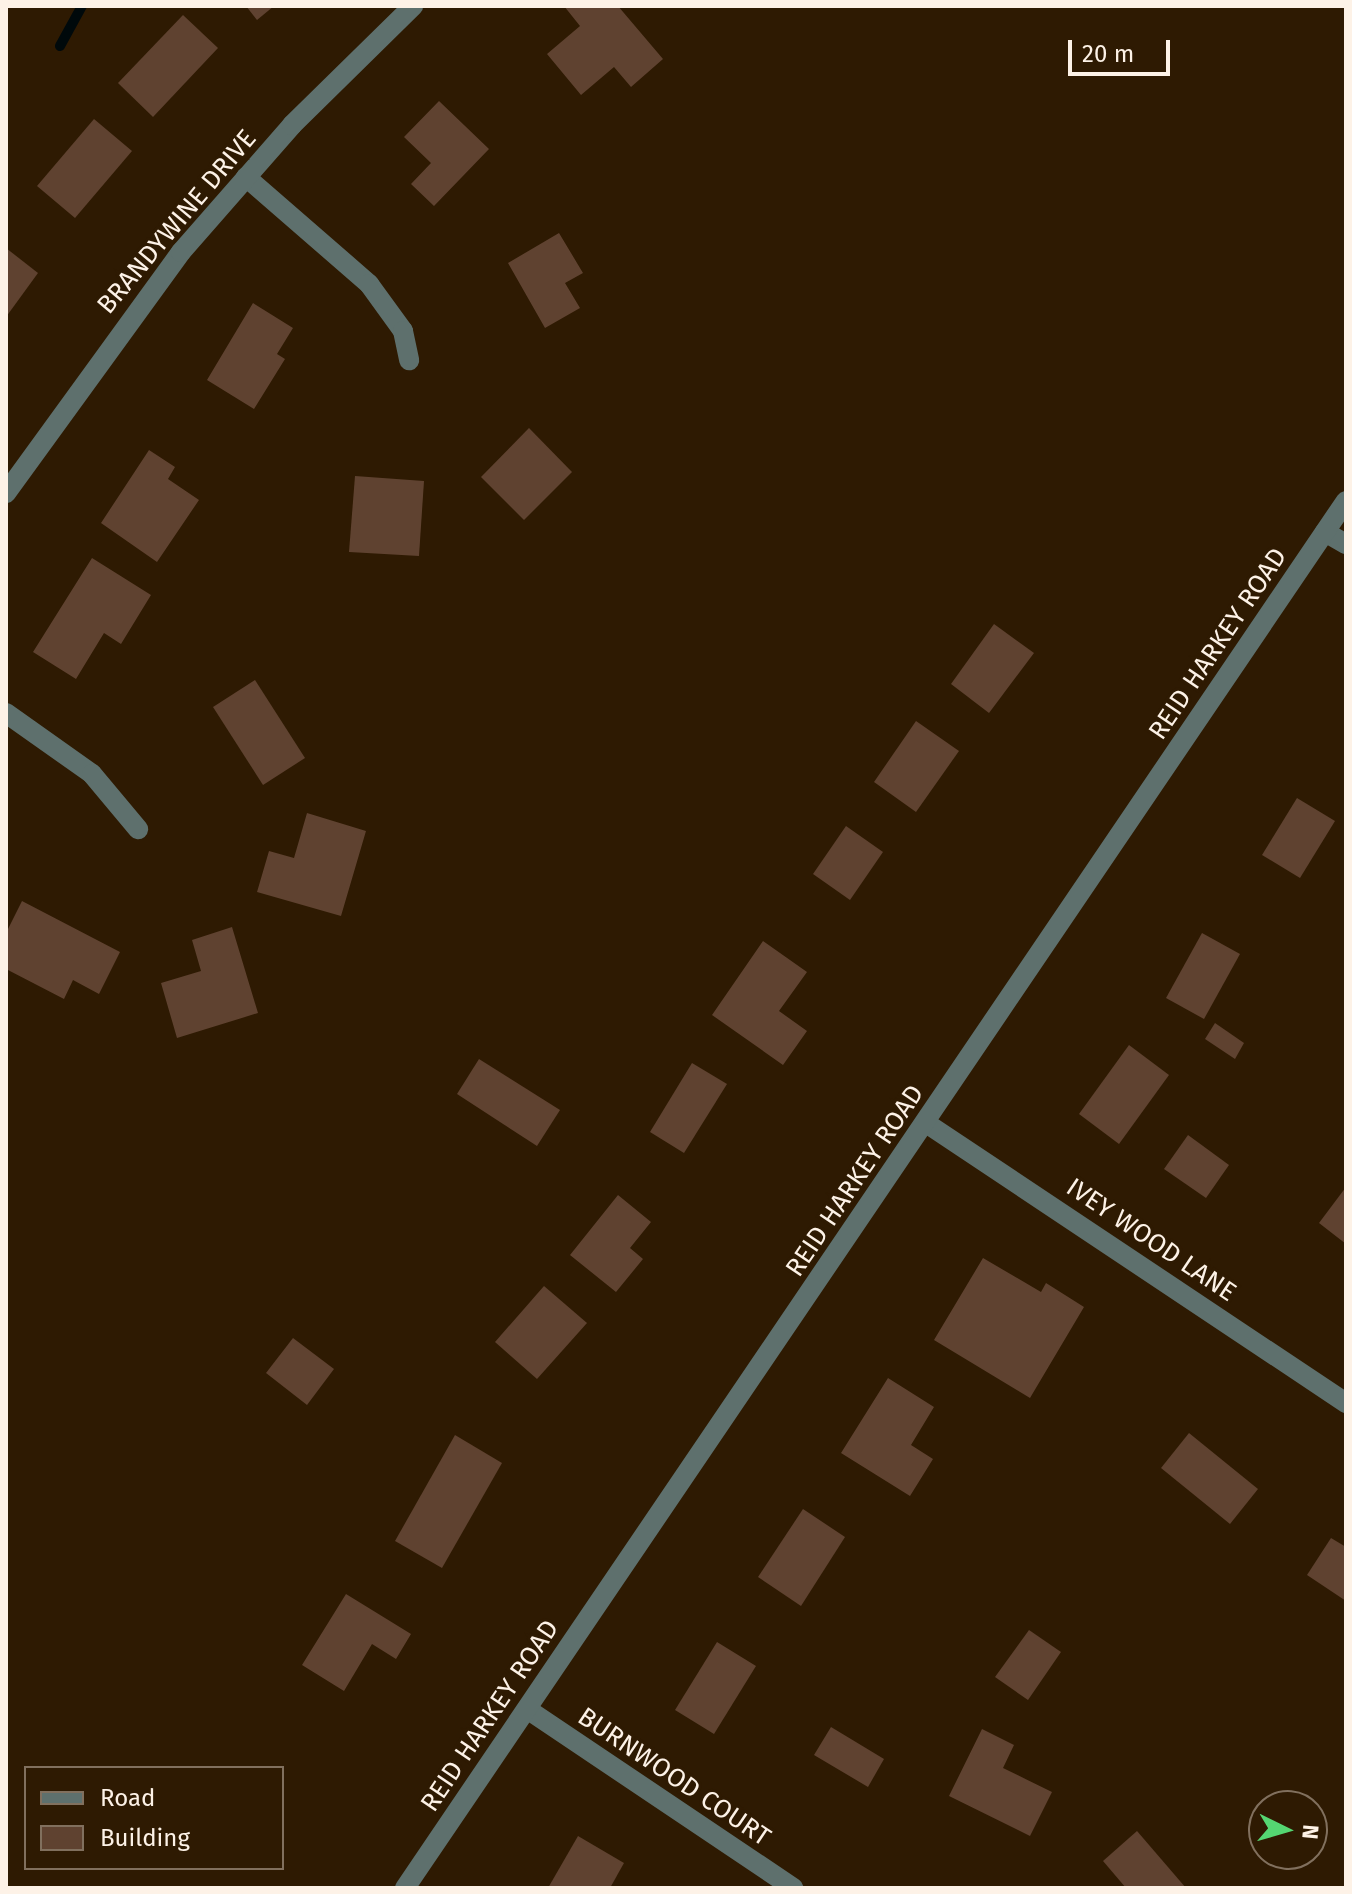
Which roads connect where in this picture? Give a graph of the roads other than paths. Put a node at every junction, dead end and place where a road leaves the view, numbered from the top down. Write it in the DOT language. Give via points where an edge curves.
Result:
graph roads {
  1 [pos="413,6"];
  2 [pos="246,177"];
  3 [pos="409,360"];
  4 [pos="6,493"];
  5 [pos="1346,501"];
  6 [pos="1325,532"];
  7 [pos="1346,544"];
  8 [pos="6,713"];
  9 [pos="138,829"];
  10 [pos="926,1123"];
  11 [pos="1346,1403"];
  12 [pos="527,1709"];
  13 [pos="405,1888"];
  14 [pos="793,1888"];
  1 -- 2 [label="street, BRANDYWINE DRIVE"];
  2 -- 3 [label="street" via="369,284 403,331"];
  2 -- 4 [label="street, BRANDYWINE DRIVE" via="99,357"];
  5 -- 6 [label="street, REID HARKEY ROAD"];
  6 -- 7 [label="street"];
  6 -- 10 [label="street, REID HARKEY ROAD"];
  8 -- 9 [label="street" via="92,774"];
  10 -- 11 [label="street, IVEY WOOD LANE"];
  10 -- 12 [label="street, REID HARKEY ROAD"];
  12 -- 13 [label="street, REID HARKEY ROAD"];
  12 -- 14 [label="street, BURNWOOD COURT"];
}
